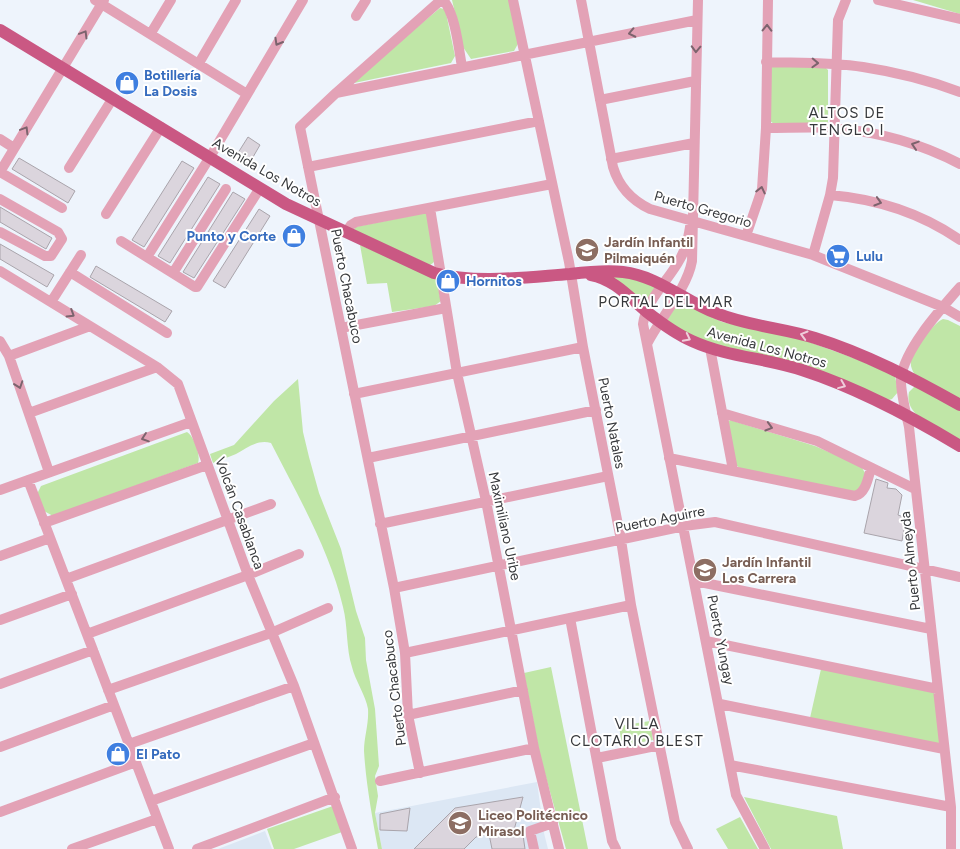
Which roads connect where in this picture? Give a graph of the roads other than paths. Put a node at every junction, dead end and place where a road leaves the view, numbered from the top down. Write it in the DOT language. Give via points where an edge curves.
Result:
graph roads {
  1 [pos="171,0"];
  2 [pos="236,0"];
  3 [pos="302,0"];
  4 [pos="366,0"];
  5 [pos="442,0"];
  6 [pos="513,0"];
  7 [pos="581,0"];
  8 [pos="698,0"];
  9 [pos="768,0"];
  10 [pos="846,0"];
  11 [pos="878,0"];
  12 [pos="100,1"];
  13 [pos="356,16"];
  14 [pos="960,19"];
  15 [pos="697,20"];
  16 [pos="0,30"];
  17 [pos="151,33"];
  18 [pos="589,42"];
  19 [pos="525,56"];
  20 [pos="766,62"];
  21 [pos="199,63"];
  22 [pos="835,64"];
  23 [pos="462,67"];
  24 [pos="63,68"];
  25 [pos="695,81"];
  26 [pos="960,92"];
  27 [pos="336,93"];
  28 [pos="247,94"];
  29 [pos="112,98"];
  30 [pos="600,100"];
  31 [pos="539,121"];
  32 [pos="161,127"];
  33 [pos="766,128"];
  34 [pos="834,128"];
  35 [pos="0,139"];
  36 [pos="694,143"];
  37 [pos="14,148"];
  38 [pos="210,157"];
  39 [pos="611,159"];
  40 [pos="960,164"];
  41 [pos="308,167"];
  42 [pos="69,168"];
  43 [pos="0,172"];
  44 [pos="552,184"];
  45 [pos="260,188"];
  46 [pos="226,189"];
  47 [pos="830,195"];
  48 [pos="0,199"];
  49 [pos="62,208"];
  50 [pos="430,208"];
  51 [pos="106,214"];
  52 [pos="320,220"];
  53 [pos="692,221"];
  54 [pos="0,232"];
  55 [pos="346,232"];
  56 [pos="746,236"];
  57 [pos="960,240"];
  58 [pos="120,241"];
  59 [pos="813,254"];
  60 [pos="81,255"];
  61 [pos="147,257"];
  62 [pos="0,271"];
  63 [pos="70,272"];
  64 [pos="173,273"];
  65 [pos="441,274"];
  66 [pos="571,274"];
  67 [pos="662,285"];
  68 [pos="960,287"];
  69 [pos="677,293"];
  70 [pos="51,302"];
  71 [pos="943,307"];
  72 [pos="446,308"];
  73 [pos="646,312"];
  74 [pos="960,318"];
  75 [pos="659,322"];
  76 [pos="90,326"];
  77 [pos="341,328"];
  78 [pos="167,333"];
  79 [pos="0,341"];
  80 [pos="647,344"];
  81 [pos="583,347"];
  82 [pos="710,348"];
  83 [pos="9,356"];
  84 [pos="157,368"];
  85 [pos="458,373"];
  86 [pos="902,373"];
  87 [pos="354,394"];
  88 [pos="960,405"];
  89 [pos="596,410"];
  90 [pos="29,413"];
  91 [pos="722,414"];
  92 [pos="907,415"];
  93 [pos="192,422"];
  94 [pos="472,436"];
  95 [pos="960,446"];
  96 [pos="368,458"];
  97 [pos="669,458"];
  98 [pos="207,465"];
  99 [pos="871,468"];
  100 [pos="733,470"];
  101 [pos="49,472"];
  102 [pos="608,476"];
  103 [pos="28,480"];
  104 [pos="916,489"];
  105 [pos="0,490"];
  106 [pos="486,501"];
  107 [pos="272,504"];
  108 [pos="227,520"];
  109 [pos="44,523"];
  110 [pos="380,524"];
  111 [pos="684,526"];
  112 [pos="50,538"];
  113 [pos="621,540"];
  114 [pos="299,554"];
  115 [pos="0,556"];
  116 [pos="499,565"];
  117 [pos="925,569"];
  118 [pos="248,575"];
  119 [pos="960,577"];
  120 [pos="66,579"];
  121 [pos="695,581"];
  122 [pos="394,588"];
  123 [pos="72,594"];
  124 [pos="631,605"];
  125 [pos="328,608"];
  126 [pos="570,618"];
  127 [pos="0,620"];
  128 [pos="931,629"];
  129 [pos="512,630"];
  130 [pos="271,632"];
  131 [pos="87,634"];
  132 [pos="706,641"];
  133 [pos="93,650"];
  134 [pos="405,653"];
  135 [pos="0,684"];
  136 [pos="294,686"];
  137 [pos="938,689"];
  138 [pos="108,690"];
  139 [pos="523,690"];
  140 [pos="720,704"];
  141 [pos="114,705"];
  142 [pos="408,715"];
  143 [pos="314,743"];
  144 [pos="129,744"];
  145 [pos="660,746"];
  146 [pos="0,747"];
  147 [pos="534,748"];
  148 [pos="944,749"];
  149 [pos="596,758"];
  150 [pos="136,762"];
  151 [pos="730,765"];
  152 [pos="420,773"];
  153 [pos="380,781"];
  154 [pos="335,797"];
  155 [pos="151,802"];
  156 [pos="951,808"];
  157 [pos="0,812"];
  158 [pos="157,819"];
  159 [pos="553,823"];
  160 [pos="72,849"];
  161 [pos="169,849"];
  162 [pos="197,849"];
  163 [pos="352,849"];
  164 [pos="534,849"];
  165 [pos="559,849"];
  166 [pos="616,849"];
  167 [pos="688,849"];
  168 [pos="765,849"];
  169 [pos="950,849"];
  1 -- 17 [label="street"];
  2 -- 21 [label="street"];
  3 -- 28 [label="street, one-way"];
  4 -- 13 [label="street"];
  5 -- 23 [label="street" via="449,8"];
  5 -- 27 [label="street"];
  6 -- 19 [label="street, Puerto Natales"];
  7 -- 18 [label="street, Puerto Gregorio"];
  8 -- 15 [label="street"];
  20 -- 9 [label="street, one-way"];
  10 -- 22 [label="street" via="838,20"];
  11 -- 14 [label="street"];
  12 -- 17 [label="street"];
  24 -- 12 [label="street, one-way"];
  15 -- 18 [label="street, one-way"];
  15 -- 25 [label="street, one-way"];
  16 -- 24 [label="main road, Avenida Los Notros"];
  17 -- 21 [label="street"];
  18 -- 19 [label="street"];
  18 -- 30 [label="street, Puerto Gregorio"];
  19 -- 23 [label="street"];
  19 -- 31 [label="street, Puerto Natales"];
  20 -- 22 [label="street, one-way"];
  20 -- 33 [label="street"];
  21 -- 28 [label="street"];
  22 -- 26 [label="street" via="888,71"];
  22 -- 34 [label="street"];
  23 -- 27 [label="street"];
  24 -- 29 [label="main road, Avenida Los Notros"];
  37 -- 24 [label="street, one-way"];
  25 -- 30 [label="street"];
  25 -- 36 [label="street"];
  27 -- 41 [label="street, Puerto Chacabuco" via="300,128"];
  28 -- 38 [label="street"];
  29 -- 32 [label="main road, Avenida Los Notros"];
  29 -- 42 [label="street"];
  30 -- 39 [label="street, Puerto Gregorio"];
  31 -- 41 [label="street"];
  31 -- 44 [label="street, Puerto Natales"];
  32 -- 38 [label="main road, Avenida Los Notros"];
  32 -- 51 [label="street"];
  33 -- 34 [label="street"];
  56 -- 33 [label="street, one-way" via="762,190"];
  40 -- 34 [label="street, one-way" via="900,140"];
  34 -- 47 [label="street"];
  35 -- 37 [label="street"];
  36 -- 39 [label="street"];
  36 -- 53 [label="street"];
  37 -- 43 [label="street"];
  38 -- 45 [label="main road, Avenida Los Notros"];
  38 -- 61 [label="street"];
  39 -- 53 [label="street, Puerto Gregorio" via="620,184 632,199 650,209"];
  41 -- 52 [label="street, Puerto Chacabuco"];
  43 -- 49 [label="street"];
  44 -- 50 [label="street"];
  44 -- 66 [label="street, Puerto Natales"];
  45 -- 52 [label="main road, Avenida Los Notros"];
  45 -- 64 [label="street" via="200,285 195,287"];
  46 -- 64 [label="street"];
  47 -- 57 [label="street, one-way" via="866,199 904,210"];
  47 -- 59 [label="street"];
  48 -- 54 [label="street" via="58,232 62,239 51,256 45,256"];
  50 -- 55 [label="street" via="356,222"];
  50 -- 65 [label="street, Maximiliano Uribe"];
  52 -- 55 [label="main road, Avenida Los Notros"];
  52 -- 77 [label="street, Puerto Chacabuco"];
  53 -- 56 [label="street, Puerto Gregorio"];
  53 -- 67 [label="street" via="683,254"];
  53 -- 69 [label="street" via="690,271"];
  55 -- 65 [label="main road, Avenida Los Notros"];
  56 -- 59 [label="street, Puerto Gregorio"];
  58 -- 61 [label="street"];
  59 -- 71 [label="street, Puerto Gregorio"];
  60 -- 63 [label="street"];
  61 -- 64 [label="street"];
  62 -- 70 [label="street, Volcán Casablanca"];
  63 -- 70 [label="street"];
  63 -- 78 [label="street"];
  65 -- 66 [label="main road, Avenida Los Notros" via="483,279"];
  65 -- 72 [label="street, Maximiliano Uribe"];
  66 -- 67 [label="main road, Avenida Los Notros" via="623,272"];
  66 -- 73 [label="main road, Avenida Los Notros" via="596,276 610,282"];
  66 -- 81 [label="street, Puerto Natales"];
  67 -- 69 [label="main road, Avenida Los Notros"];
  67 -- 73 [label="street"];
  68 -- 71 [label="street"];
  69 -- 75 [label="street"];
  86 -- 69 [label="main road, Avenida Los Notros, one-way" via="816,338 716,313"];
  70 -- 76 [label="street, Volcán Casablanca, one-way"];
  71 -- 74 [label="street, Puerto Gregorio"];
  71 -- 86 [label="street" via="918,340"];
  72 -- 77 [label="street"];
  72 -- 85 [label="street, Maximiliano Uribe"];
  73 -- 75 [label="main road, Avenida Los Notros"];
  73 -- 80 [label="street, Puerto Yungay" via="642,324"];
  75 -- 80 [label="street"];
  75 -- 82 [label="main road, Avenida Los Notros, one-way"];
  76 -- 83 [label="street"];
  76 -- 84 [label="street, Volcán Casablanca"];
  77 -- 87 [label="street, Puerto Chacabuco"];
  79 -- 83 [label="street"];
  80 -- 97 [label="street, Puerto Yungay"];
  81 -- 85 [label="street"];
  81 -- 89 [label="street, Puerto Natales"];
  82 -- 91 [label="street"];
  82 -- 92 [label="main road, Avenida Los Notros, one-way" via="819,375"];
  83 -- 90 [label="street, one-way"];
  84 -- 90 [label="street"];
  84 -- 93 [label="street, Volcán Casablanca" via="178,384"];
  85 -- 87 [label="street"];
  85 -- 94 [label="street, Maximiliano Uribe"];
  86 -- 88 [label="main road, Avenida Los Notros"];
  86 -- 92 [label="street, Puerto Almeyda"];
  87 -- 96 [label="street, Puerto Chacabuco"];
  89 -- 94 [label="street"];
  89 -- 102 [label="street, Puerto Natales"];
  90 -- 101 [label="street"];
  91 -- 99 [label="street, one-way" via="817,441"];
  91 -- 100 [label="street"];
  92 -- 95 [label="main road, Avenida Los Notros"];
  92 -- 104 [label="street, Puerto Almeyda"];
  93 -- 98 [label="street, Volcán Casablanca"];
  93 -- 101 [label="street, one-way"];
  94 -- 96 [label="street"];
  94 -- 106 [label="street, Maximiliano Uribe"];
  96 -- 110 [label="street, Puerto Chacabuco"];
  97 -- 100 [label="street"];
  97 -- 111 [label="street, Puerto Yungay"];
  98 -- 108 [label="street, Volcán Casablanca"];
  98 -- 109 [label="street"];
  99 -- 100 [label="street" via="864,490 855,496"];
  99 -- 104 [label="street"];
  101 -- 103 [label="street"];
  102 -- 106 [label="street"];
  102 -- 113 [label="street, Puerto Natales"];
  103 -- 105 [label="street"];
  103 -- 109 [label="street"];
  104 -- 117 [label="street, Puerto Almeyda"];
  106 -- 110 [label="street"];
  106 -- 116 [label="street, Maximiliano Uribe"];
  107 -- 108 [label="street"];
  108 -- 118 [label="street, Volcán Casablanca"];
  108 -- 120 [label="street"];
  109 -- 112 [label="street"];
  110 -- 122 [label="street, Puerto Chacabuco"];
  111 -- 113 [label="street, Puerto Aguirre"];
  111 -- 117 [label="street, Puerto Aguirre" via="715,522"];
  111 -- 121 [label="street, Puerto Yungay"];
  112 -- 115 [label="street"];
  112 -- 120 [label="street"];
  113 -- 116 [label="street, Puerto Aguirre"];
  113 -- 124 [label="street, Puerto Natales"];
  114 -- 118 [label="street"];
  116 -- 122 [label="street, Puerto Aguirre"];
  116 -- 129 [label="street, Maximiliano Uribe"];
  117 -- 119 [label="street, Puerto Aguirre"];
  117 -- 128 [label="street, Puerto Almeyda"];
  118 -- 130 [label="street, Volcán Casablanca"];
  118 -- 131 [label="street"];
  120 -- 123 [label="street"];
  121 -- 128 [label="street"];
  121 -- 132 [label="street, Puerto Yungay"];
  122 -- 134 [label="street, Puerto Chacabuco"];
  123 -- 127 [label="street"];
  123 -- 131 [label="street"];
  124 -- 126 [label="street"];
  124 -- 145 [label="street, Puerto Natales"];
  125 -- 130 [label="street"];
  126 -- 129 [label="street"];
  126 -- 149 [label="street"];
  128 -- 137 [label="street, Puerto Almeyda"];
  129 -- 134 [label="street"];
  129 -- 139 [label="street, Maximiliano Uribe"];
  130 -- 136 [label="street, Volcán Casablanca"];
  130 -- 138 [label="street"];
  131 -- 133 [label="street"];
  132 -- 137 [label="street"];
  132 -- 140 [label="street, Puerto Yungay"];
  133 -- 135 [label="street"];
  133 -- 138 [label="street"];
  134 -- 142 [label="street, Puerto Chacabuco"];
  136 -- 143 [label="street, Volcán Casablanca"];
  136 -- 144 [label="street"];
  137 -- 148 [label="street, Puerto Almeyda"];
  138 -- 141 [label="street"];
  139 -- 142 [label="street"];
  139 -- 147 [label="street, Maximiliano Uribe"];
  140 -- 148 [label="street"];
  140 -- 151 [label="street, Puerto Yungay"];
  141 -- 144 [label="street"];
  141 -- 146 [label="street"];
  142 -- 152 [label="street, Puerto Chacabuco"];
  143 -- 154 [label="street, Volcán Casablanca"];
  143 -- 155 [label="street"];
  144 -- 150 [label="street"];
  145 -- 149 [label="street"];
  145 -- 167 [label="street, Puerto Natales" via="675,822"];
  147 -- 152 [label="street"];
  147 -- 159 [label="street, Maximiliano Uribe"];
  148 -- 156 [label="street, Puerto Almeyda"];
  149 -- 166 [label="street"];
  150 -- 155 [label="street"];
  150 -- 157 [label="street"];
  151 -- 156 [label="street"];
  151 -- 168 [label="street, Puerto Yungay" via="736,795"];
  152 -- 153 [label="street"];
  154 -- 162 [label="street"];
  154 -- 163 [label="street, Volcán Casablanca"];
  155 -- 158 [label="street"];
  156 -- 169 [label="street, Puerto Almeyda"];
  158 -- 160 [label="street"];
  158 -- 161 [label="street"];
  159 -- 164 [label="street" via="530,831"];
  159 -- 165 [label="street, Maximiliano Uribe"];
}
